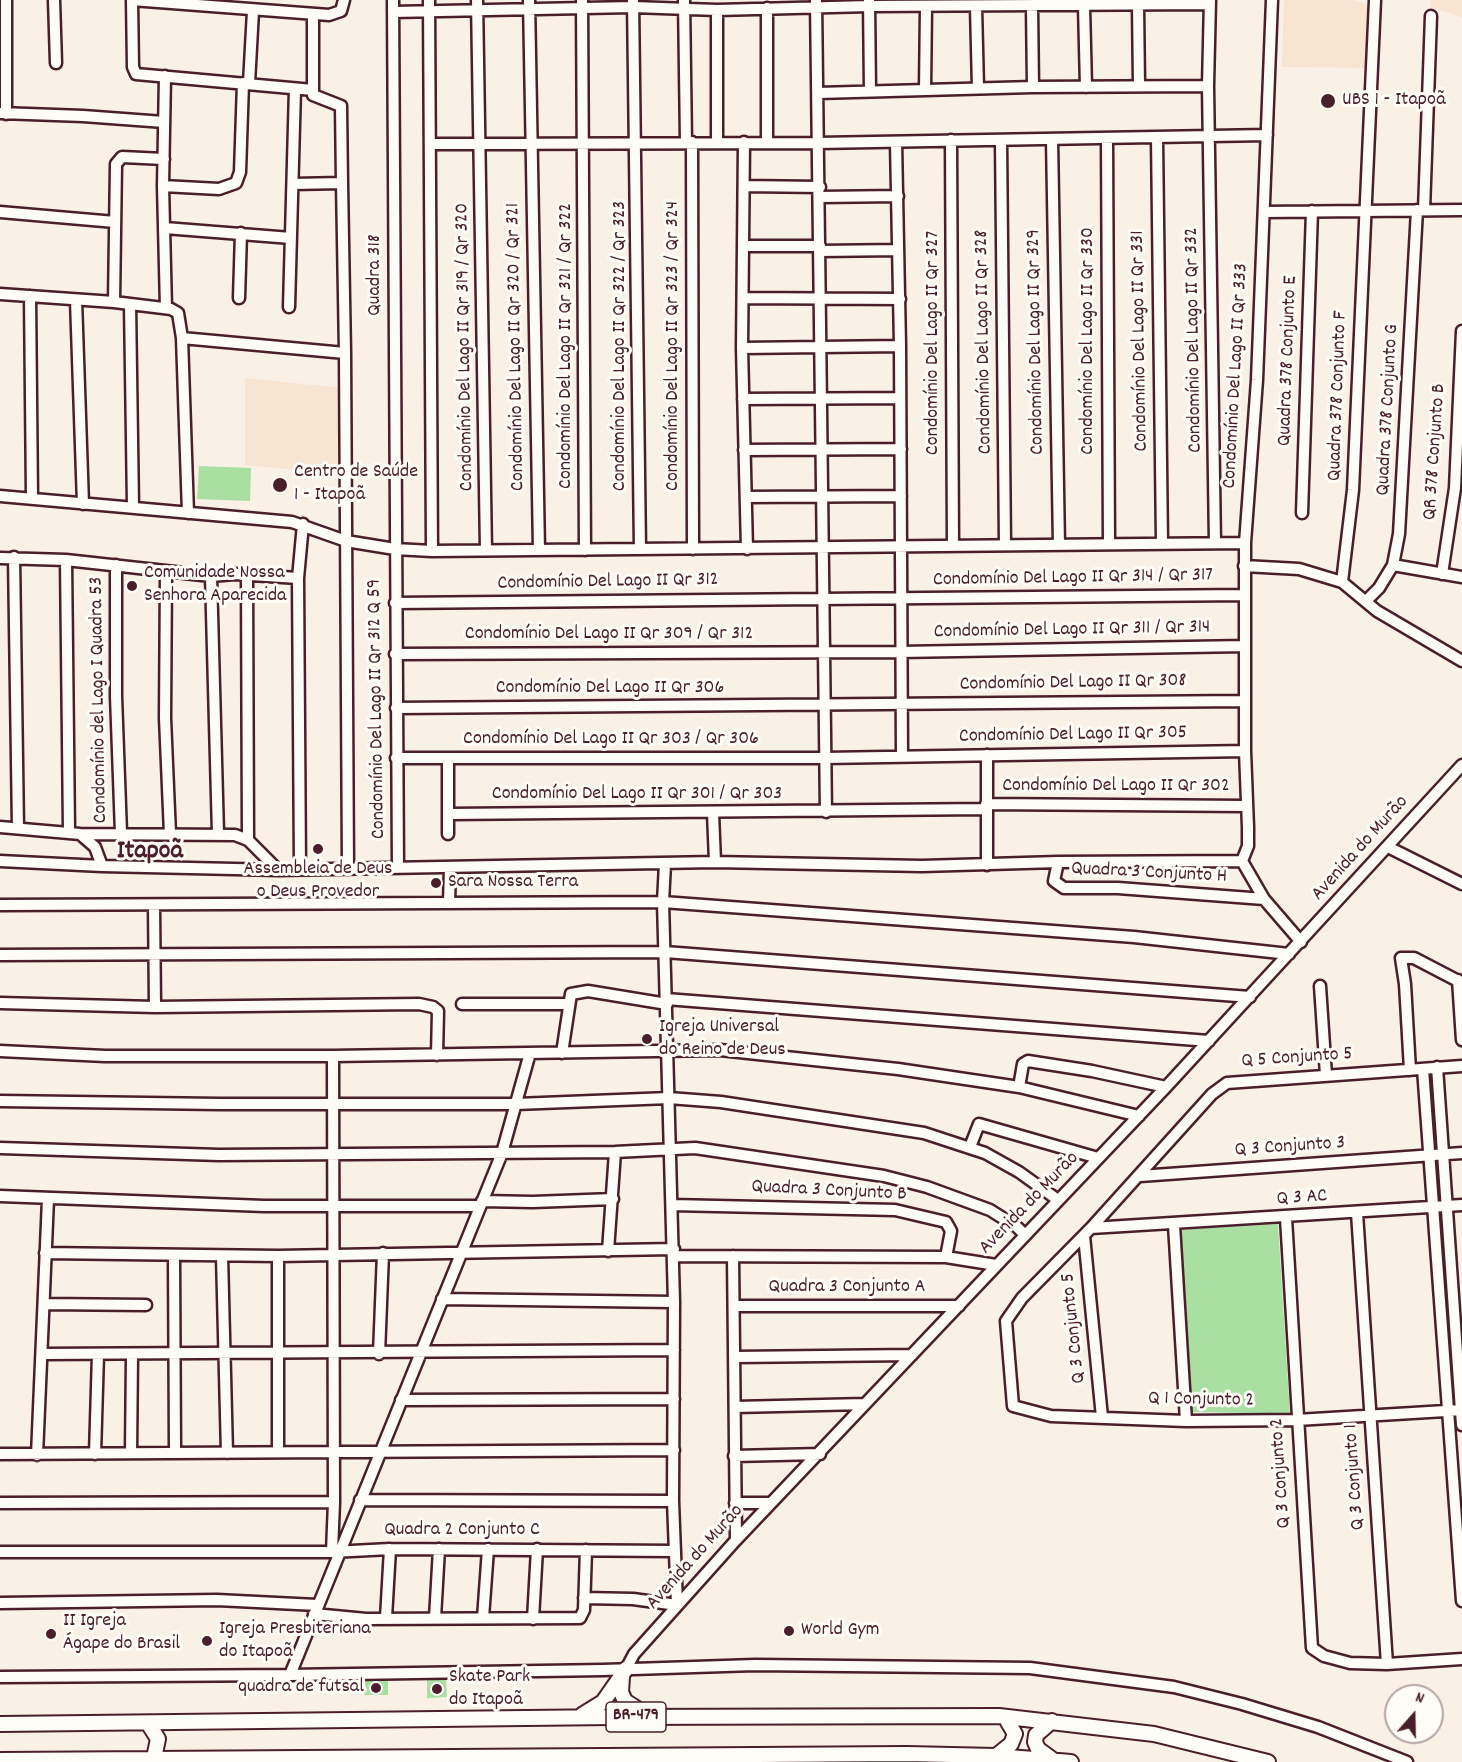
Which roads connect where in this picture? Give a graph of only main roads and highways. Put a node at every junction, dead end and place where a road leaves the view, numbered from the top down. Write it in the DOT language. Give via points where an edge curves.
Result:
graph roads {
  1 [pos="574,1718"];
  2 [pos="652,1718"];
  3 [pos="1005,1718"];
  4 [pos="1052,1721"];
  5 [pos="0,1724"];
  6 [pos="148,1724"];
  7 [pos="996,1756"];
  8 [pos="154,1758"];
  9 [pos="0,1760"];
  10 [pos="1053,1760"];
  11 [pos="1071,1762"];
  12 [pos="1268,1762"];
  1 -- 2 [label="main road, BR-479"];
  1 -- 2 [label="main road" via="599,1706 624,1673 621,1692 625,1701"];
  1 -- 6 [label="main road, BR-479"];
  2 -- 3 [label="main road, BR-479" via="909,1715"];
  3 -- 4 [label="main road, BR-479"];
  3 -- 7 [label="main road" via="1015,1734 1011,1744"];
  4 -- 10 [label="main road" via="1036,1735 1035,1742"];
  4 -- 12 [label="main road, BR-479" via="1174,1738"];
  5 -- 6 [label="main road, BR-479"];
  6 -- 8 [label="main road" via="159,1739"];
  7 -- 8 [label="main road, BR-479"];
  7 -- 10 [label="main road, BR-479"];
  8 -- 9 [label="main road, BR-479"];
  10 -- 11 [label="main road, BR-479"];
}
